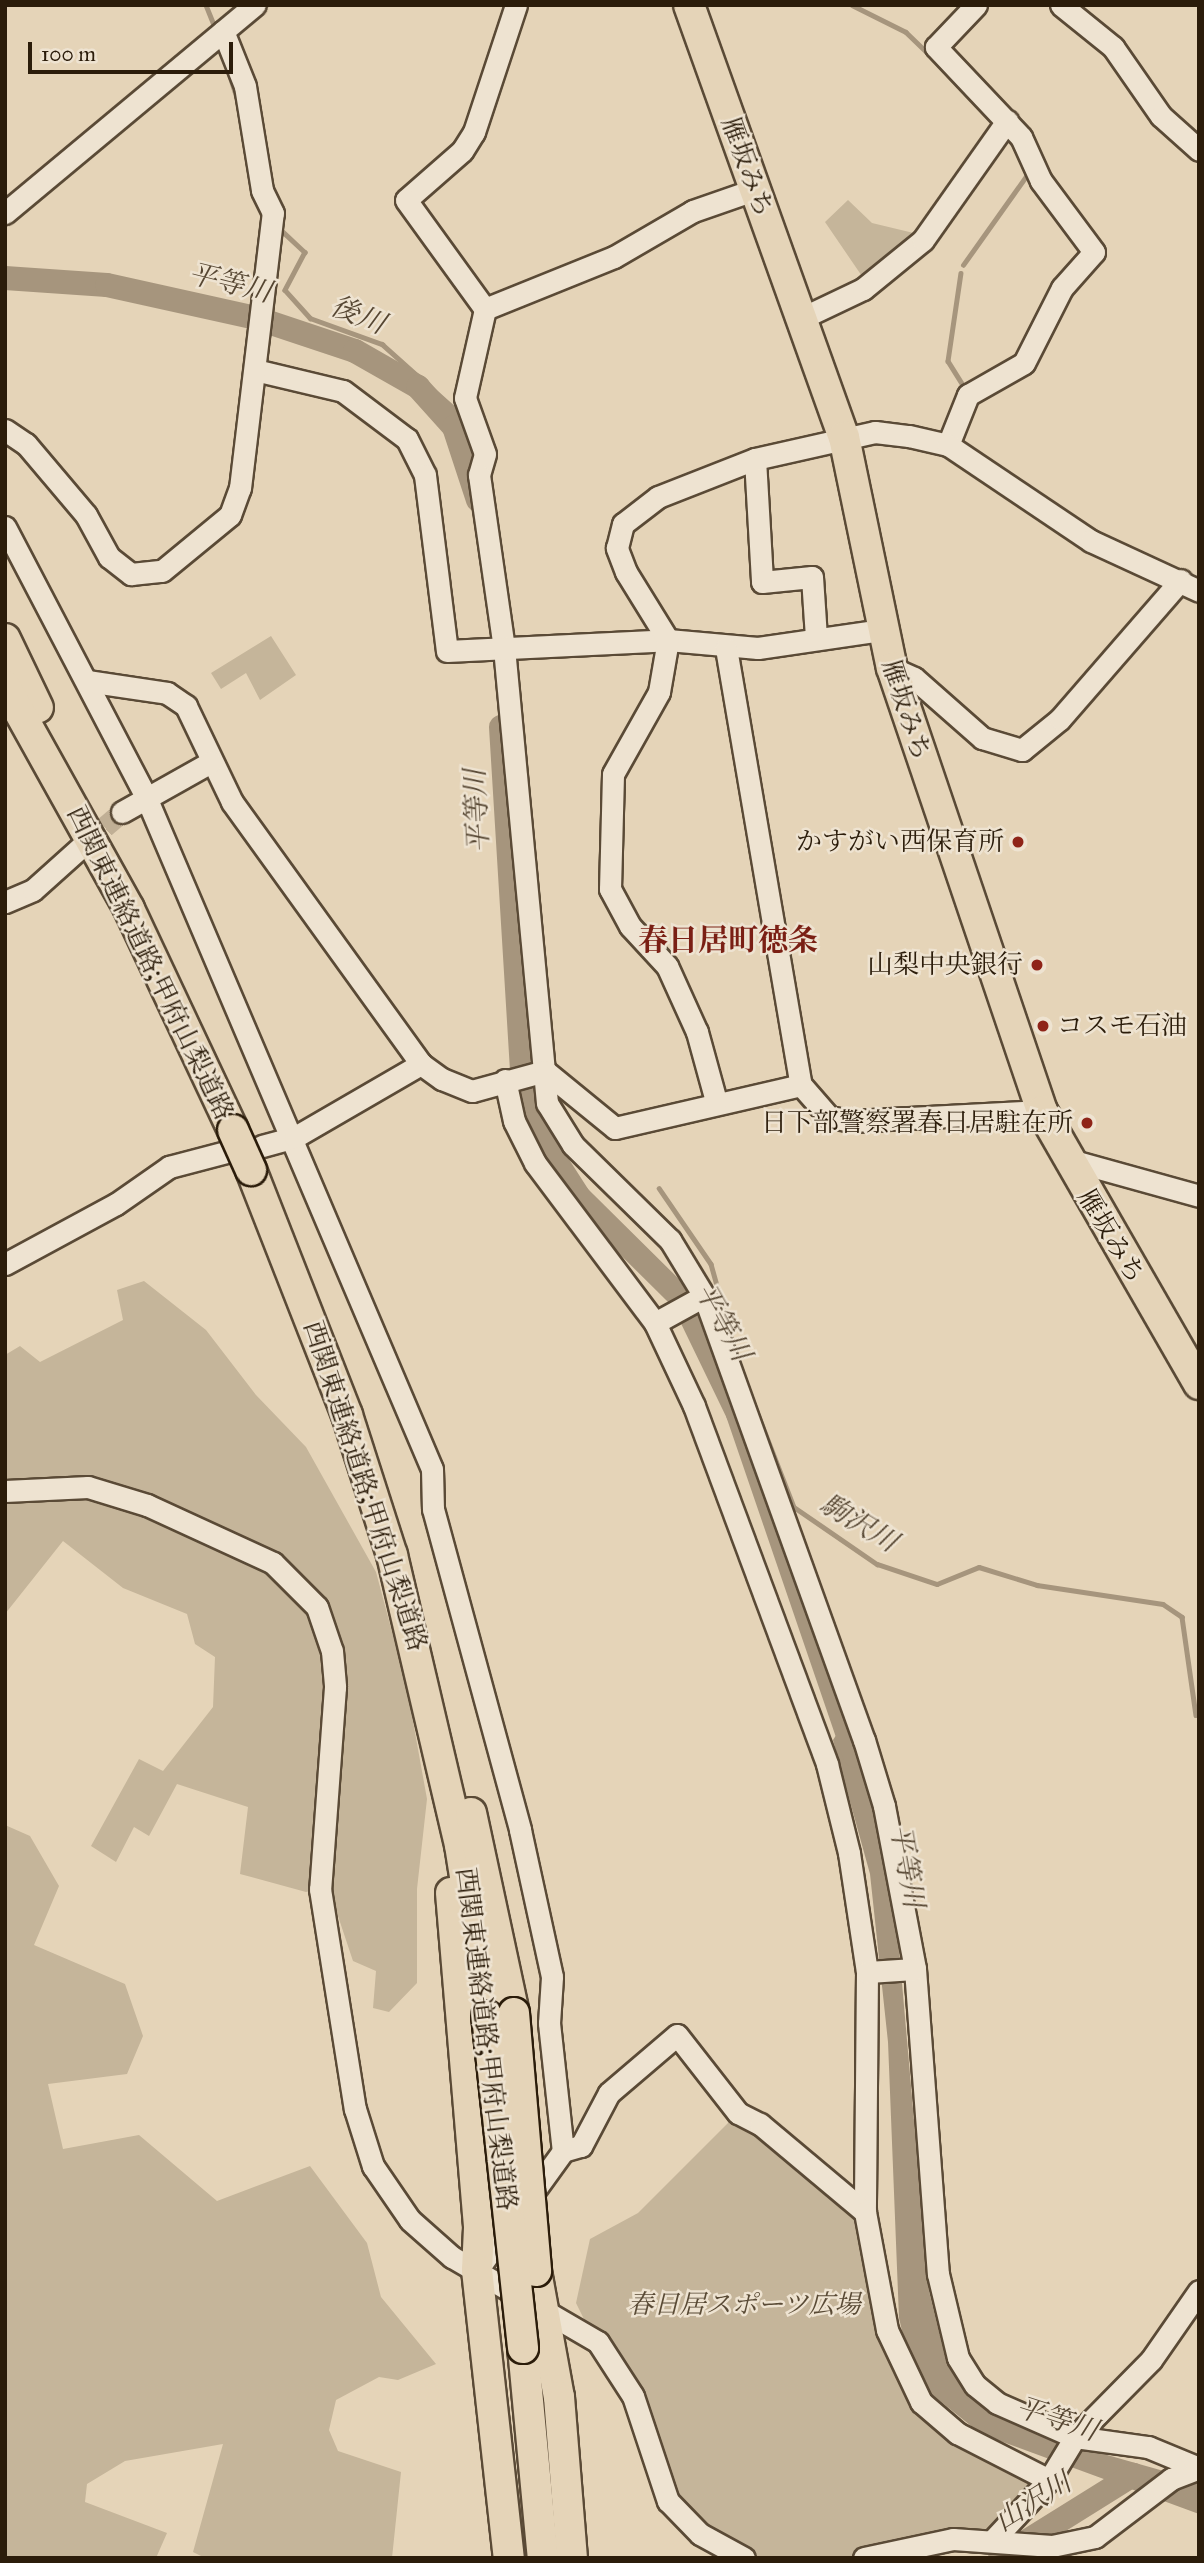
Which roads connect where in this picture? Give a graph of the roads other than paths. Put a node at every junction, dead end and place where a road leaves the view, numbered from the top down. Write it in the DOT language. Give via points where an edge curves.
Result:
graph roads {
  1 [pos="255,5"];
  2 [pos="516,5"];
  3 [pos="689,5"];
  4 [pos="976,5"];
  5 [pos="1061,5"];
  6 [pos="223,31"];
  7 [pos="1007,121"];
  8 [pos="1199,150"];
  9 [pos="756,189"];
  10 [pos="5,213"];
  11 [pos="485,310"];
  12 [pos="802,318"];
  13 [pos="256,362"];
  14 [pos="5,430"];
  15 [pos="844,437"];
  16 [pos="948,445"];
  17 [pos="755,459"];
  18 [pos="5,527"];
  19 [pos="1190,586"];
  20 [pos="881,630"];
  21 [pos="816,638"];
  22 [pos="5,639"];
  23 [pos="668,640"];
  24 [pos="504,648"];
  25 [pos="726,649"];
  26 [pos="892,668"];
  27 [pos="87,681"];
  28 [pos="5,686"];
  29 [pos="5,715"];
  30 [pos="211,762"];
  31 [pos="146,797"];
  32 [pos="122,812"];
  33 [pos="84,839"];
  34 [pos="5,902"];
  35 [pos="129,909"];
  36 [pos="421,1064"];
  37 [pos="540,1071"];
  38 [pos="505,1080"];
  39 [pos="801,1086"];
  40 [pos="716,1101"];
  41 [pos="1042,1111"];
  42 [pos="295,1137"];
  43 [pos="244,1149"];
  44 [pos="1066,1159"];
  45 [pos="1199,1196"];
  46 [pos="5,1264"];
  47 [pos="704,1296"];
  48 [pos="655,1323"];
  49 [pos="1199,1384"];
  50 [pos="5,1491"];
  51 [pos="392,1555"];
  52 [pos="915,1969"];
  53 [pos="867,1972"];
  54 [pos="487,2017"];
  55 [pos="563,2151"];
  56 [pos="865,2212"];
  57 [pos="477,2270"];
  58 [pos="1199,2291"];
  59 [pos="539,2306"];
  60 [pos="1075,2437"];
  61 [pos="1199,2468"];
  62 [pos="1049,2480"];
  63 [pos="998,2540"];
  64 [pos="1056,2552"];
  65 [pos="905,2553"];
  66 [pos="509,2558"];
  67 [pos="544,2558"];
  68 [pos="572,2558"];
  69 [pos="744,2558"];
  70 [pos="864,2558"];
  1 -- 6 [label="street"];
  2 -- 11 [label="street" via="474,132 462,151 406,200"];
  3 -- 9 [label="highway, 雁坂みち"];
  4 -- 7 [label="street" via="936,47"];
  5 -- 8 [label="street" via="1113,47 1161,116"];
  6 -- 10 [label="street"];
  6 -- 13 [label="street" via="245,86 261,190 272,213"];
  7 -- 12 [label="street" via="923,240 863,289"];
  7 -- 16 [label="street" via="1094,252 1062,288 1024,362 968,395"];
  9 -- 11 [label="street" via="693,211 614,257"];
  9 -- 12 [label="highway, 雁坂みち"];
  11 -- 24 [label="street" via="465,398 485,454 479,475"];
  12 -- 15 [label="highway, 雁坂みち"];
  13 -- 14 [label="street" via="239,498 230,514 162,571 131,574 119,567 86,515 26,444"];
  13 -- 24 [label="street" via="343,391 407,439 425,475 447,652"];
  15 -- 16 [label="street" via="874,432"];
  15 -- 17 [label="street"];
  15 -- 20 [label="highway, 雁坂みち"];
  16 -- 19 [label="street" via="1091,541"];
  17 -- 21 [label="street" via="762,582 812,577"];
  17 -- 23 [label="street" via="658,497 623,524 617,548 626,572"];
  18 -- 27 [label="street"];
  19 -- 26 [label="street" via="1060,719 1022,750 982,738 914,678"];
  20 -- 21 [label="street"];
  20 -- 26 [label="highway, 雁坂みち"];
  21 -- 25 [label="street"];
  22 -- 35 [label="highway" via="103,840"];
  23 -- 24 [label="street"];
  23 -- 25 [label="street"];
  23 -- 40 [label="street" via="659,692 613,774 610,889 630,926 667,966 697,1032"];
  24 -- 37 [label="street"];
  25 -- 39 [label="street"];
  26 -- 41 [label="highway, 雁坂みち"];
  27 -- 30 [label="street" via="167,693 187,706"];
  27 -- 31 [label="street"];
  28 -- 33 [label="highway, 西関東連絡道路;甲府山梨道路"];
  29 -- 33 [label="highway"];
  30 -- 31 [label="street"];
  30 -- 36 [label="street" via="232,802"];
  31 -- 32 [label="street"];
  31 -- 42 [label="street"];
  33 -- 34 [label="street" via="33,890"];
  33 -- 35 [label="highway, 西関東連絡道路;甲府山梨道路"];
  35 -- 43 [label="highway, 西関東連絡道路;甲府山梨道路"];
  36 -- 38 [label="street" via="472,1091"];
  36 -- 42 [label="street"];
  37 -- 38 [label="street"];
  37 -- 40 [label="street" via="615,1128"];
  37 -- 47 [label="street" via="547,1103 573,1145 670,1240"];
  38 -- 48 [label="street" via="514,1121 536,1163"];
  39 -- 40 [label="street"];
  39 -- 41 [label="street" via="829,1117 852,1121"];
  41 -- 44 [label="highway, 雁坂みち"];
  42 -- 43 [label="street"];
  42 -- 55 [label="street" via="432,1469 433,1509 520,1830 552,1977 549,2023"];
  43 -- 46 [label="street" via="169,1167 116,1204"];
  43 -- 51 [label="highway, 西関東連絡道路;甲府山梨道路" via="347,1415"];
  44 -- 45 [label="street"];
  44 -- 49 [label="highway, 雁坂みち"];
  47 -- 48 [label="street"];
  47 -- 52 [label="street" via="864,1740 884,1806"];
  48 -- 53 [label="street" via="694,1406 827,1764 849,1853"];
  50 -- 57 [label="street" via="88,1487 136,1501 273,1563 317,1607 332,1651 335,1687 320,1889 355,2109 385,2190 452,2257"];
  51 -- 54 [label="highway, 西関東連絡道路;甲府山梨道路" via="441,1754"];
  51 -- 54 [label="highway" via="483,1854"];
  52 -- 53 [label="street"];
  52 -- 60 [label="street" via="947,2331 975,2385 997,2403"];
  53 -- 56 [label="street"];
  54 -- 57 [label="highway"];
  54 -- 59 [label="highway, bridge"];
  54 -- 67 [label="highway, 西関東連絡道路;甲府山梨道路, bridge"];
  55 -- 56 [label="street" via="581,2146 609,2093 677,2035 738,2113 760,2124"];
  55 -- 57 [label="street"];
  56 -- 62 [label="street" via="887,2330 921,2402 957,2433"];
  57 -- 59 [label="street"];
  57 -- 66 [label="highway"];
  58 -- 60 [label="street" via="1151,2360"];
  59 -- 68 [label="highway" via="559,2397"];
  59 -- 69 [label="street" via="598,2342 616,2363 668,2501 700,2534"];
  60 -- 61 [label="street" via="1148,2448"];
  60 -- 62 [label="street"];
  61 -- 64 [label="street" via="1151,2494 1096,2537"];
  62 -- 63 [label="street"];
  63 -- 64 [label="street"];
  63 -- 65 [label="street"];
  65 -- 70 [label="street"];
}
